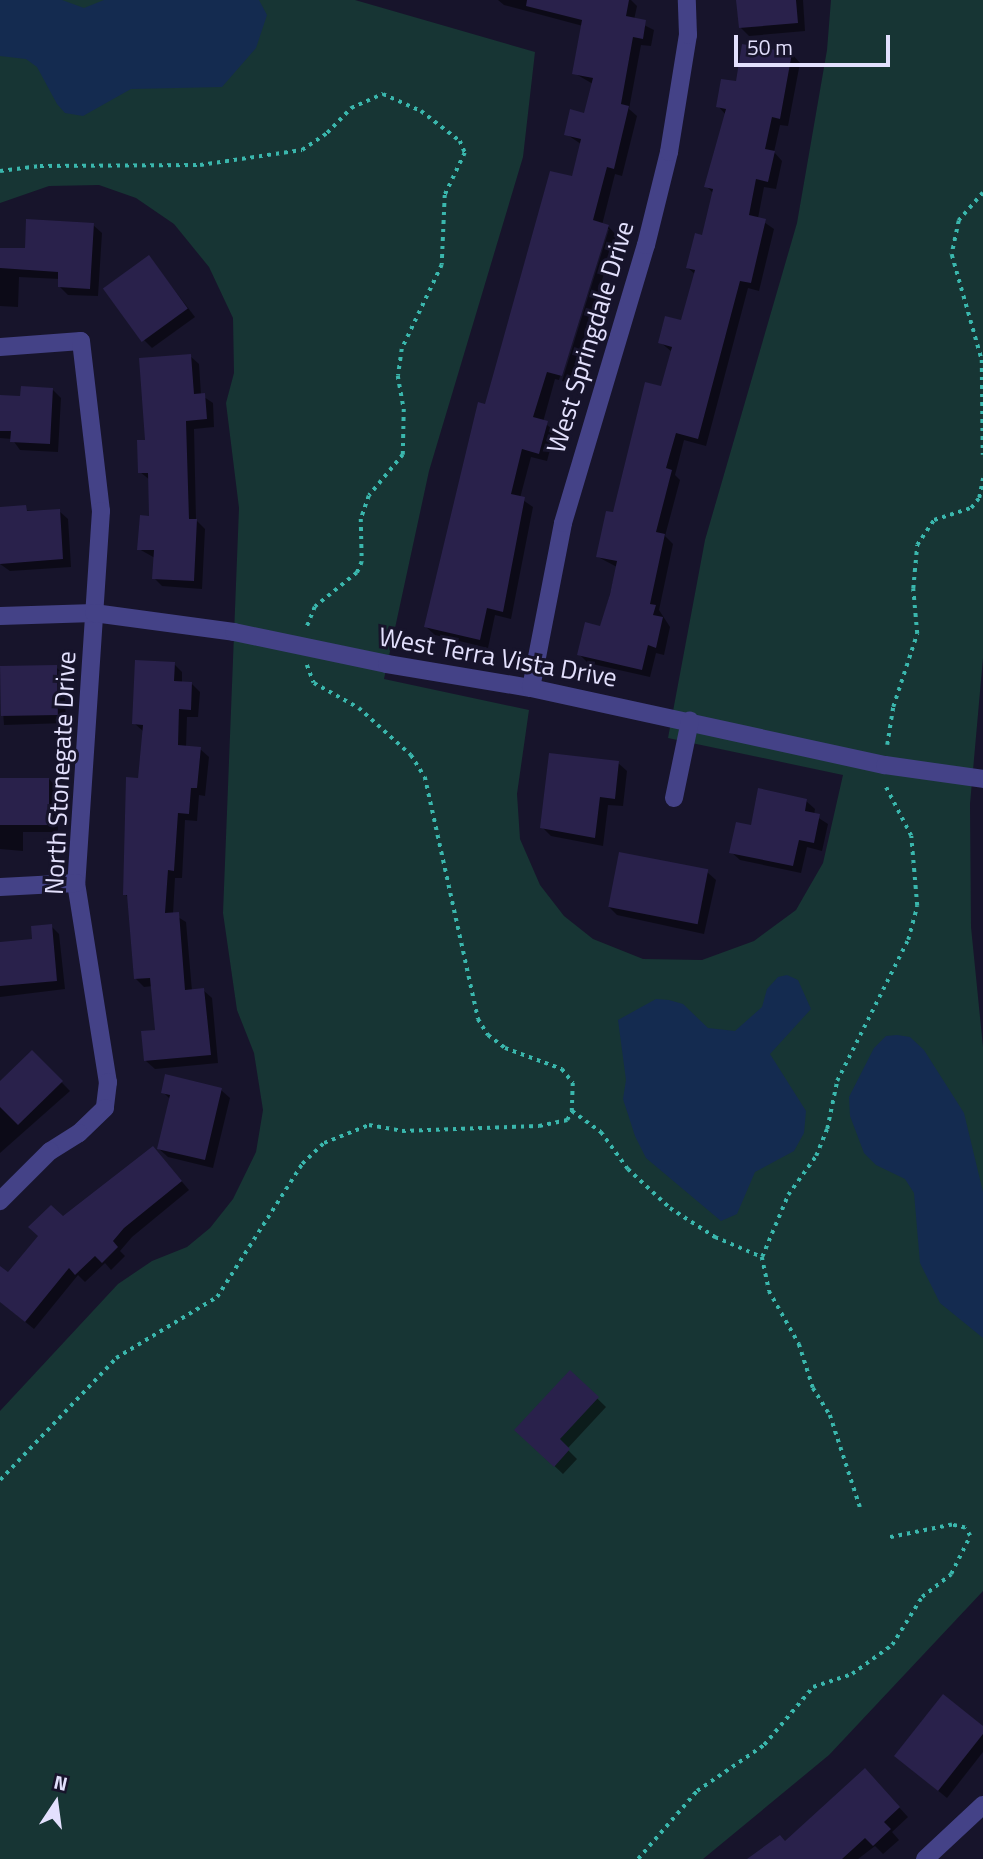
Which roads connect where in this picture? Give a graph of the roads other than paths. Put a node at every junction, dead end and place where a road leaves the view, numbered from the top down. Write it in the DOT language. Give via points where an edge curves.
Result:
graph roads {
  1 [pos="687,0"];
  2 [pos="0,347"];
  3 [pos="94,613"];
  4 [pos="0,616"];
  5 [pos="531,688"];
  6 [pos="690,721"];
  7 [pos="983,779"];
  8 [pos="674,798"];
  9 [pos="76,883"];
  10 [pos="0,887"];
  11 [pos="0,1200"];
  12 [pos="983,1805"];
  13 [pos="925,1859"];
  1 -- 5 [label="street, West Springdale Drive" via="688,35 669,152 563,523"];
  2 -- 3 [label="street, North Stonegate Drive" via="81,341 101,511"];
  3 -- 4 [label="street, West Terra Vista Drive"];
  3 -- 5 [label="street, West Terra Vista Drive" via="234,632"];
  3 -- 9 [label="street, North Stonegate Drive"];
  5 -- 6 [label="street, West Terra Vista Drive"];
  6 -- 7 [label="street, West Terra Vista Drive" via="885,765"];
  6 -- 8 [label="street"];
  9 -- 10 [label="street"];
  9 -- 11 [label="street, North Stonegate Drive" via="108,1082 105,1108"];
  12 -- 13 [label="street"];
}
